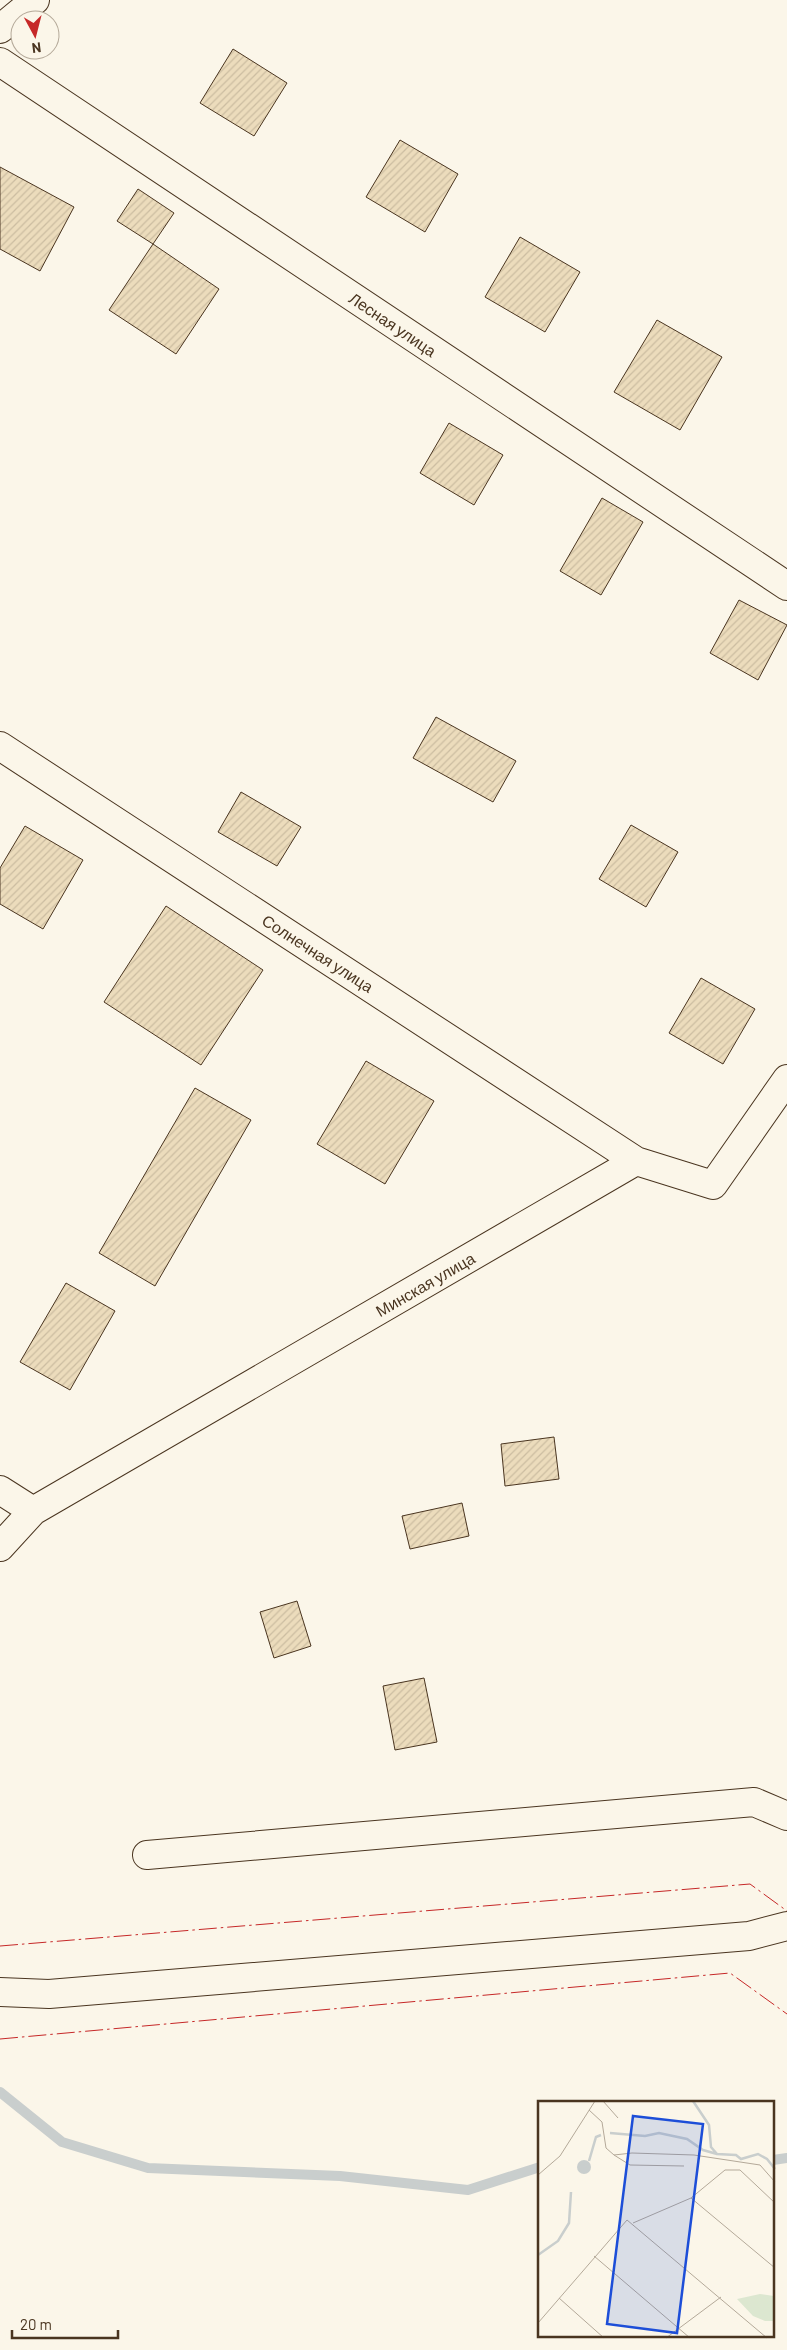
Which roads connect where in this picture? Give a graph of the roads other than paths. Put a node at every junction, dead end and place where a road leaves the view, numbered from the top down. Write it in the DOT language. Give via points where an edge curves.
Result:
graph roads {
  1 [pos="35,0"];
  2 [pos="0,29"];
  3 [pos="0,62"];
  4 [pos="787,586"];
  5 [pos="0,746"];
  6 [pos="787,1079"];
  7 [pos="636,1161"];
  8 [pos="0,1490"];
  9 [pos="32,1511"];
  10 [pos="0,1547"];
  11 [pos="787,1816"];
  12 [pos="147,1855"];
  13 [pos="787,1926"];
  14 [pos="0,1992"];
  1 -- 2 [label="street"];
  3 -- 4 [label="street, Лесная улица"];
  5 -- 7 [label="street, Солнечная улица"];
  6 -- 7 [label="street" via="713,1185"];
  7 -- 9 [label="street, Минская улица"];
  8 -- 9 [label="street"];
  9 -- 10 [label="street, Минская улица"];
  11 -- 12 [label="street" via="754,1802"];
  13 -- 14 [label="street" via="740,1937 49,1994"];
}
